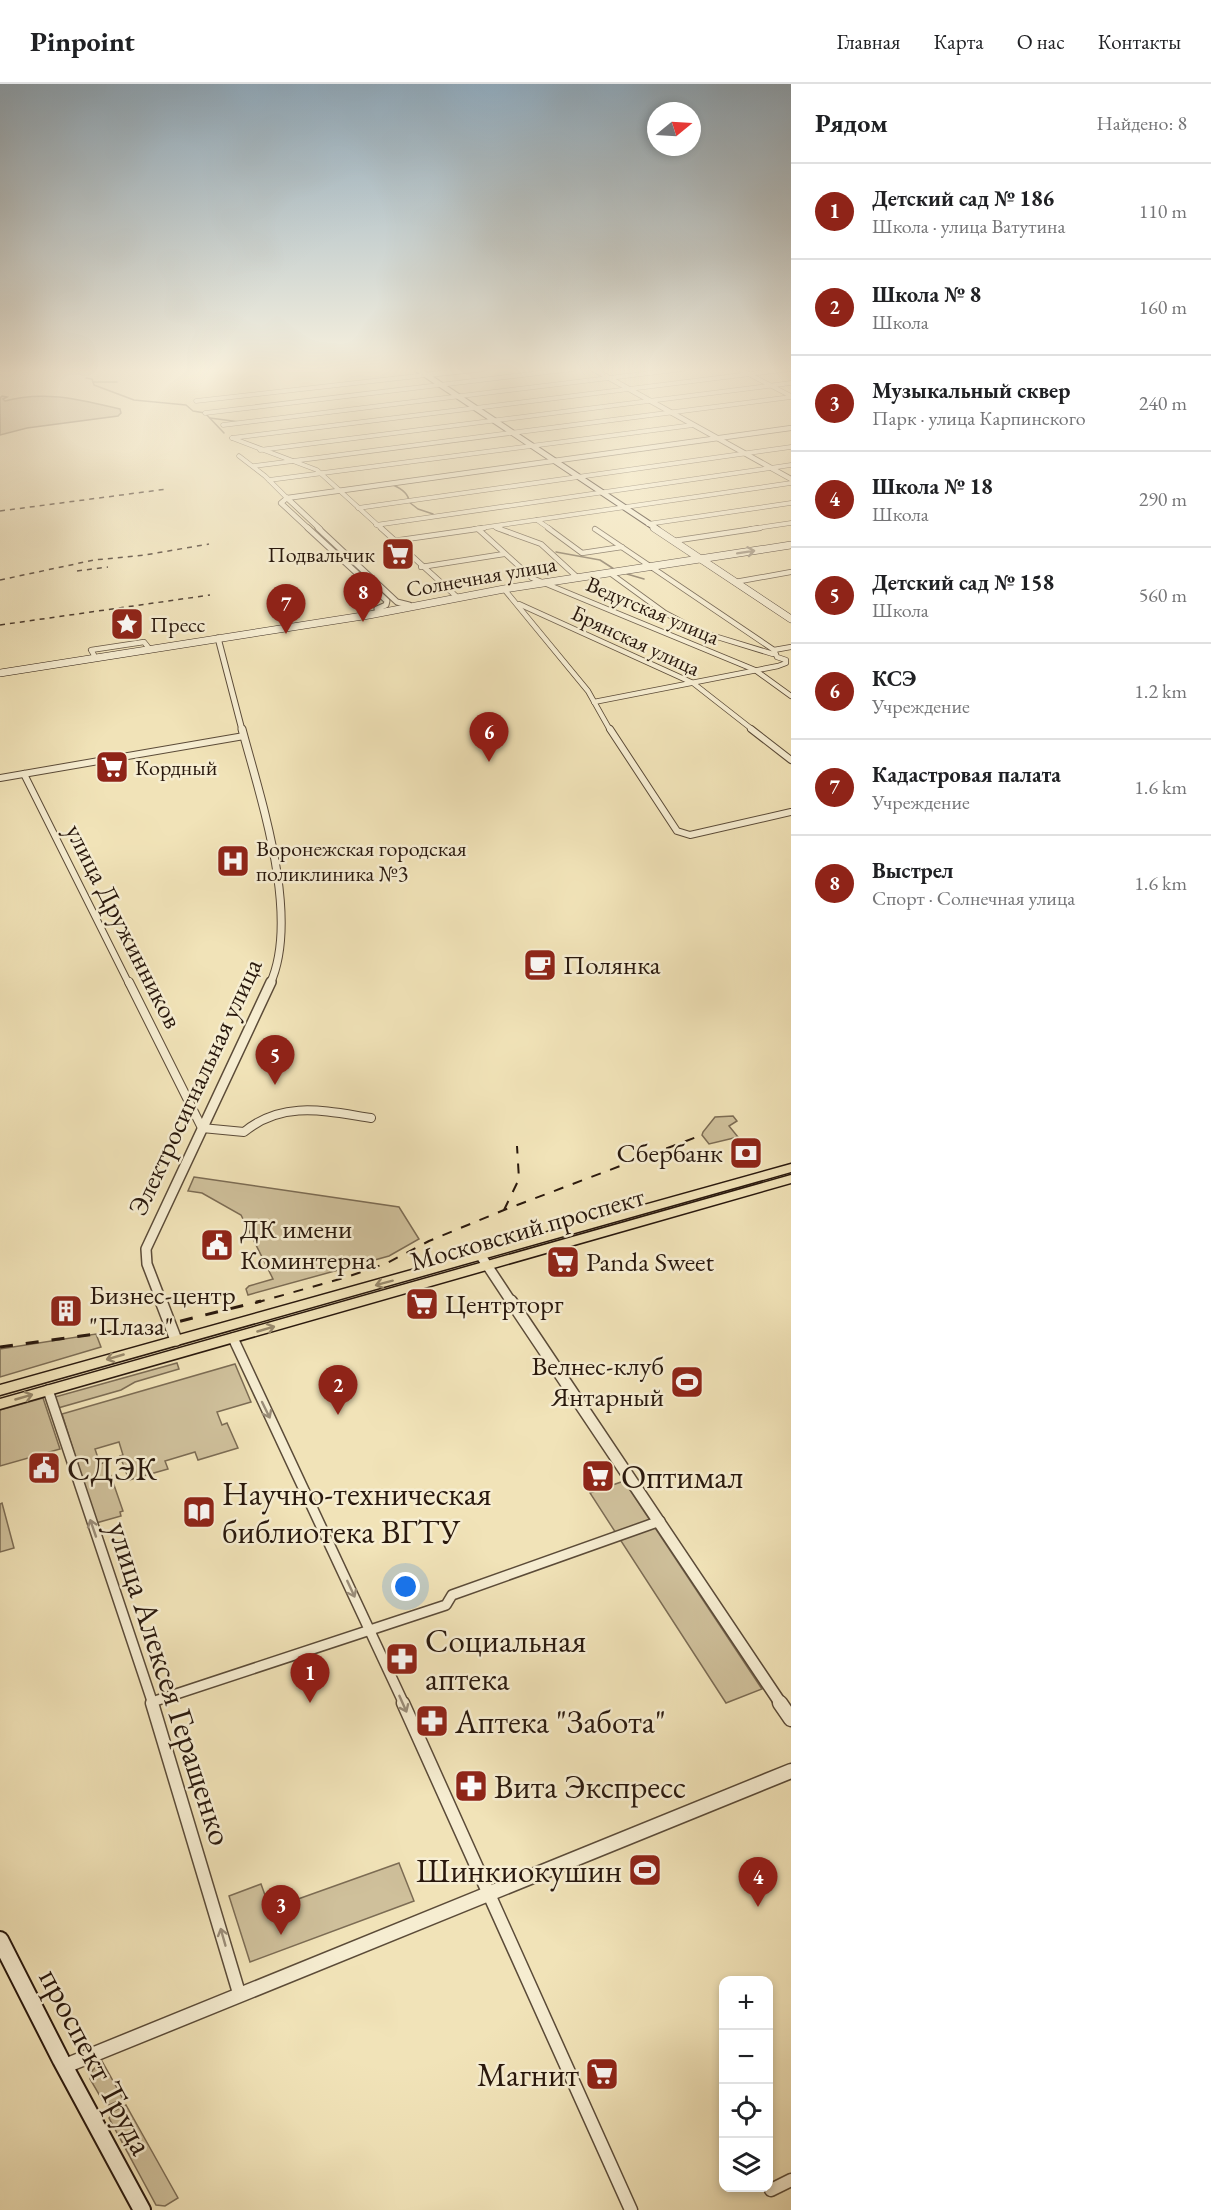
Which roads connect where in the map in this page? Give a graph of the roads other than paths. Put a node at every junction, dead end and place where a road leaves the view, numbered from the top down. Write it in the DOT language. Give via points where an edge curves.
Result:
graph roads {
  1 [pos="256,468"];
  2 [pos="312,468"];
  3 [pos="364,468"];
  4 [pos="507,468"];
  5 [pos="563,468"];
  6 [pos="642,468"];
  7 [pos="769,468"];
  8 [pos="771,468"];
  9 [pos="321,474"];
  10 [pos="577,477"];
  11 [pos="269,480"];
  12 [pos="791,481"];
  13 [pos="338,491"];
  14 [pos="599,492"];
  15 [pos="287,498"];
  16 [pos="791,503"];
  17 [pos="358,508"];
  18 [pos="623,508"];
  19 [pos="290,510"];
  20 [pos="303,513"];
  21 [pos="537,520"];
  22 [pos="791,523"];
  23 [pos="648,524"];
  24 [pos="376,525"];
  25 [pos="493,527"];
  26 [pos="596,529"];
  27 [pos="478,530"];
  28 [pos="393,541"];
  29 [pos="673,541"];
  30 [pos="791,545"];
  31 [pos="622,547"];
  32 [pos="504,554"];
  33 [pos="701,559"];
  34 [pos="422,567"];
  35 [pos="650,567"];
  36 [pos="791,572"];
  37 [pos="610,573"];
  38 [pos="578,578"];
  39 [pos="735,582"];
  40 [pos="545,583"];
  41 [pos="504,589"];
  42 [pos="457,597"];
  43 [pos="396,600"];
  44 [pos="517,603"];
  45 [pos="409,605"];
  46 [pos="377,609"];
  47 [pos="791,619"];
  48 [pos="217,637"];
  49 [pos="791,647"];
  50 [pos="773,652"];
  51 [pos="789,660"];
  52 [pos="755,670"];
  53 [pos="0,672"];
  54 [pos="693,683"];
  55 [pos="791,696"];
  56 [pos="594,702"];
  57 [pos="244,736"];
  58 [pos="791,760"];
  59 [pos="24,774"];
  60 [pos="0,778"];
  61 [pos="791,812"];
  62 [pos="371,1118"];
  63 [pos="202,1128"];
  64 [pos="791,1168"];
  65 [pos="791,1179"];
  66 [pos="484,1261"];
  67 [pos="233,1338"];
  68 [pos="176,1340"];
  69 [pos="0,1390"];
  70 [pos="48,1390"];
  71 [pos="0,1404"];
  72 [pos="660,1521"];
  73 [pos="370,1632"];
  74 [pos="152,1702"];
  75 [pos="791,1719"];
  76 [pos="791,1771"];
  77 [pos="488,1892"];
  78 [pos="0,1940"];
  79 [pos="238,1993"];
  80 [pos="65,2066"];
  81 [pos="791,2180"];
  82 [pos="773,2189"];
  83 [pos="142,2210"];
  84 [pos="631,2210"];
  1 -- 11 [label="street"];
  2 -- 9 [label="street"];
  3 -- 9 [label="street"];
  4 -- 13 [label="street"];
  5 -- 10 [label="main road"];
  6 -- 10 [label="street"];
  7 -- 14 [label="street"];
  8 -- 12 [label="street"];
  9 -- 11 [label="street"];
  9 -- 13 [label="street"];
  10 -- 14 [label="main road"];
  10 -- 17 [label="street"];
  11 -- 15 [label="street"];
  12 -- 18 [label="street"];
  13 -- 15 [label="street"];
  13 -- 17 [label="street"];
  14 -- 18 [label="main road"];
  14 -- 24 [label="street"];
  15 -- 19 [label="street" via="281,503"];
  15 -- 20 [label="street"];
  16 -- 23 [label="street"];
  17 -- 24 [label="street"];
  18 -- 21 [label="street"];
  18 -- 23 [label="main road"];
  19 -- 20 [label="street"];
  19 -- 46 [label="street" via="387,601"];
  20 -- 43 [label="street"];
  21 -- 25 [label="street"];
  21 -- 31 [label="street" via="582,554"];
  22 -- 29 [label="street"];
  23 -- 29 [label="main road"];
  24 -- 28 [label="street"];
  25 -- 27 [label="street"];
  25 -- 38 [label="street" via="541,544"];
  26 -- 31 [label="street"];
  27 -- 28 [label="street"];
  27 -- 32 [label="street, Ведугская улица"];
  28 -- 34 [label="street"];
  29 -- 33 [label="main road"];
  33 -- 30 [label="main road, Солнечная улица, one-way"];
  31 -- 35 [label="street"];
  32 -- 34 [label="street"];
  32 -- 40 [label="street, Ведугская улица" via="528,575"];
  33 -- 35 [label="main road, Солнечная улица"];
  33 -- 39 [label="main road"];
  34 -- 42 [label="street"];
  35 -- 37 [label="main road, Солнечная улица"];
  35 -- 50 [label="street"];
  36 -- 39 [label="street"];
  37 -- 38 [label="main road, Солнечная улица"];
  37 -- 50 [label="street" via="665,613 701,632"];
  38 -- 40 [label="main road, Солнечная улица"];
  39 -- 47 [label="main road"];
  40 -- 41 [label="main road, Солнечная улица"];
  40 -- 52 [label="street, Ведугская улица"];
  41 -- 42 [label="main road, Солнечная улица"];
  41 -- 44 [label="street"];
  42 -- 45 [label="main road, Солнечная улица"];
  43 -- 45 [label="street"];
  43 -- 46 [label="street" via="391,606"];
  44 -- 54 [label="street, Брянская улица"];
  44 -- 56 [label="street"];
  45 -- 48 [label="main road, Солнечная улица"];
  46 -- 48 [label="main road, Солнечная улица"];
  48 -- 53 [label="main road, Солнечная улица"];
  48 -- 53 [label="main road, Солнечная улица"];
  48 -- 57 [label="street, Электросигнальная улица"];
  49 -- 50 [label="street"];
  50 -- 51 [label="street"];
  51 -- 52 [label="street"];
  52 -- 54 [label="street"];
  52 -- 55 [label="street, Ведугская улица"];
  54 -- 56 [label="street"];
  54 -- 58 [label="street, Брянская улица"];
  56 -- 61 [label="street" via="672,826 683,833 690,835"];
  57 -- 59 [label="street"];
  57 -- 63 [label="street, Электросигнальная улица" via="280,886 280,952 278,967"];
  59 -- 60 [label="street"];
  59 -- 63 [label="street, улица Дружинников"];
  62 -- 63 [label="street" via="282,1111 264,1116 244,1132"];
  63 -- 68 [label="street, Электросигнальная улица" via="146,1249 147,1264"];
  64 -- 66 [label="main road, Московский проспект"];
  65 -- 66 [label="main road, Московский проспект"];
  67 -- 66 [label="main road, Московский проспект, one-way"];
  66 -- 68 [label="main road, Московский проспект, one-way"];
  66 -- 72 [label="street"];
  67 -- 70 [label="main road, Московский проспект"];
  67 -- 73 [label="street, one-way"];
  68 -- 69 [label="main road, Московский проспект, one-way"];
  71 -- 70 [label="main road, Московский проспект, one-way"];
  74 -- 70 [label="street, улица Алексея Геращенко, one-way"];
  72 -- 73 [label="street" via="452,1595 446,1605"];
  72 -- 75 [label="street"];
  73 -- 74 [label="street"];
  73 -- 77 [label="street, one-way"];
  79 -- 74 [label="street, улица Алексея Геращенко, one-way"];
  76 -- 77 [label="street"];
  77 -- 79 [label="street"];
  77 -- 84 [label="street"];
  78 -- 80 [label="main road, проспект Труда"];
  79 -- 80 [label="street"];
  80 -- 83 [label="main road, проспект Труда"];
  81 -- 82 [label="street"];
}
